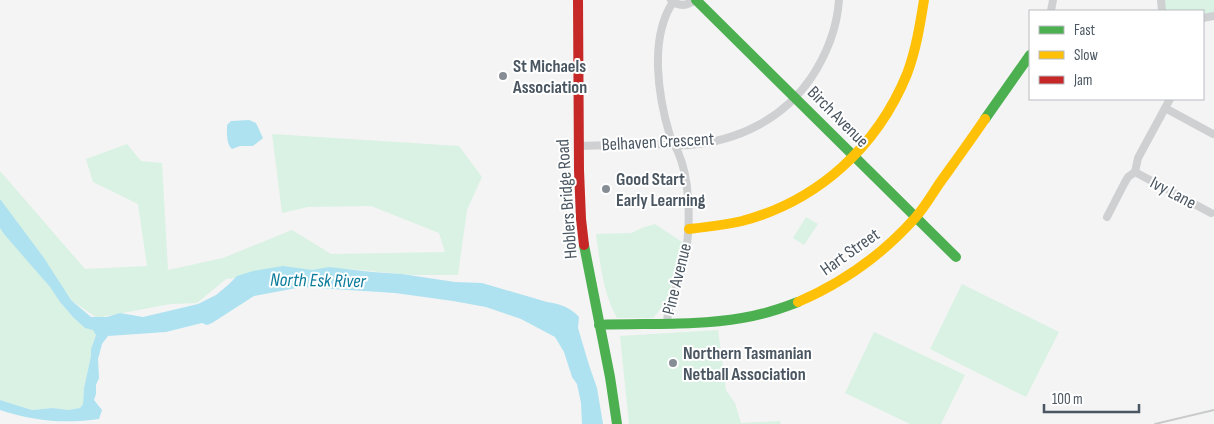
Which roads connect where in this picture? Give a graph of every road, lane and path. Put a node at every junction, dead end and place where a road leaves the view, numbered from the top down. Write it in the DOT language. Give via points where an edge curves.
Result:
graph roads {
  1 [pos="578,0"];
  2 [pos="696,0"];
  3 [pos="839,0"];
  4 [pos="924,0"];
  5 [pos="672,1"];
  6 [pos="1029,56"];
  7 [pos="795,97"];
  8 [pos="1169,100"];
  9 [pos="1165,108"];
  10 [pos="1214,134"];
  11 [pos="674,144"];
  12 [pos="579,146"];
  13 [pos="854,157"];
  14 [pos="1135,172"];
  15 [pos="1211,214"];
  16 [pos="916,217"];
  17 [pos="1107,218"];
  18 [pos="689,229"];
  19 [pos="956,257"];
  20 [pos="666,324"];
  21 [pos="599,325"];
  22 [pos="617,424"];
  1 -- 12 [label="main road, Hoblers Bridge Road"];
  2 -- 5 [label="street" via="687,5"];
  2 -- 7 [label="main road, Birch Avenue"];
  3 -- 7 [label="street, Belhaven Crescent" via="828,49 814,74"];
  4 -- 13 [label="main road" via="920,33 908,75 883,122"];
  5 -- 11 [label="street, Pine Avenue" via="664,20 658,66 662,107"];
  6 -- 16 [label="main road, Hart Street"];
  7 -- 11 [label="street, Belhaven Crescent" via="779,112 730,138"];
  7 -- 13 [label="main road, Birch Avenue"];
  8 -- 9 [label="street"];
  9 -- 10 [label="street"];
  9 -- 14 [label="street" via="1138,158"];
  11 -- 12 [label="street, Belhaven Crescent"];
  11 -- 18 [label="street, Pine Avenue" via="687,188"];
  12 -- 21 [label="main road, Hoblers Bridge Road" via="582,231"];
  13 -- 16 [label="main road, Birch Avenue"];
  13 -- 18 [label="main road" via="819,187 773,211 749,219"];
  14 -- 15 [label="street, Ivy Lane"];
  14 -- 17 [label="street" via="1124,184"];
  16 -- 19 [label="main road, Birch Avenue"];
  16 -- 20 [label="main road, Hart Street" via="897,238 855,272 794,304 750,317"];
  18 -- 20 [label="street, Pine Avenue" via="684,262"];
  20 -- 21 [label="main road, Hart Street"];
  21 -- 22 [label="main road, Hoblers Bridge Road"];
}
